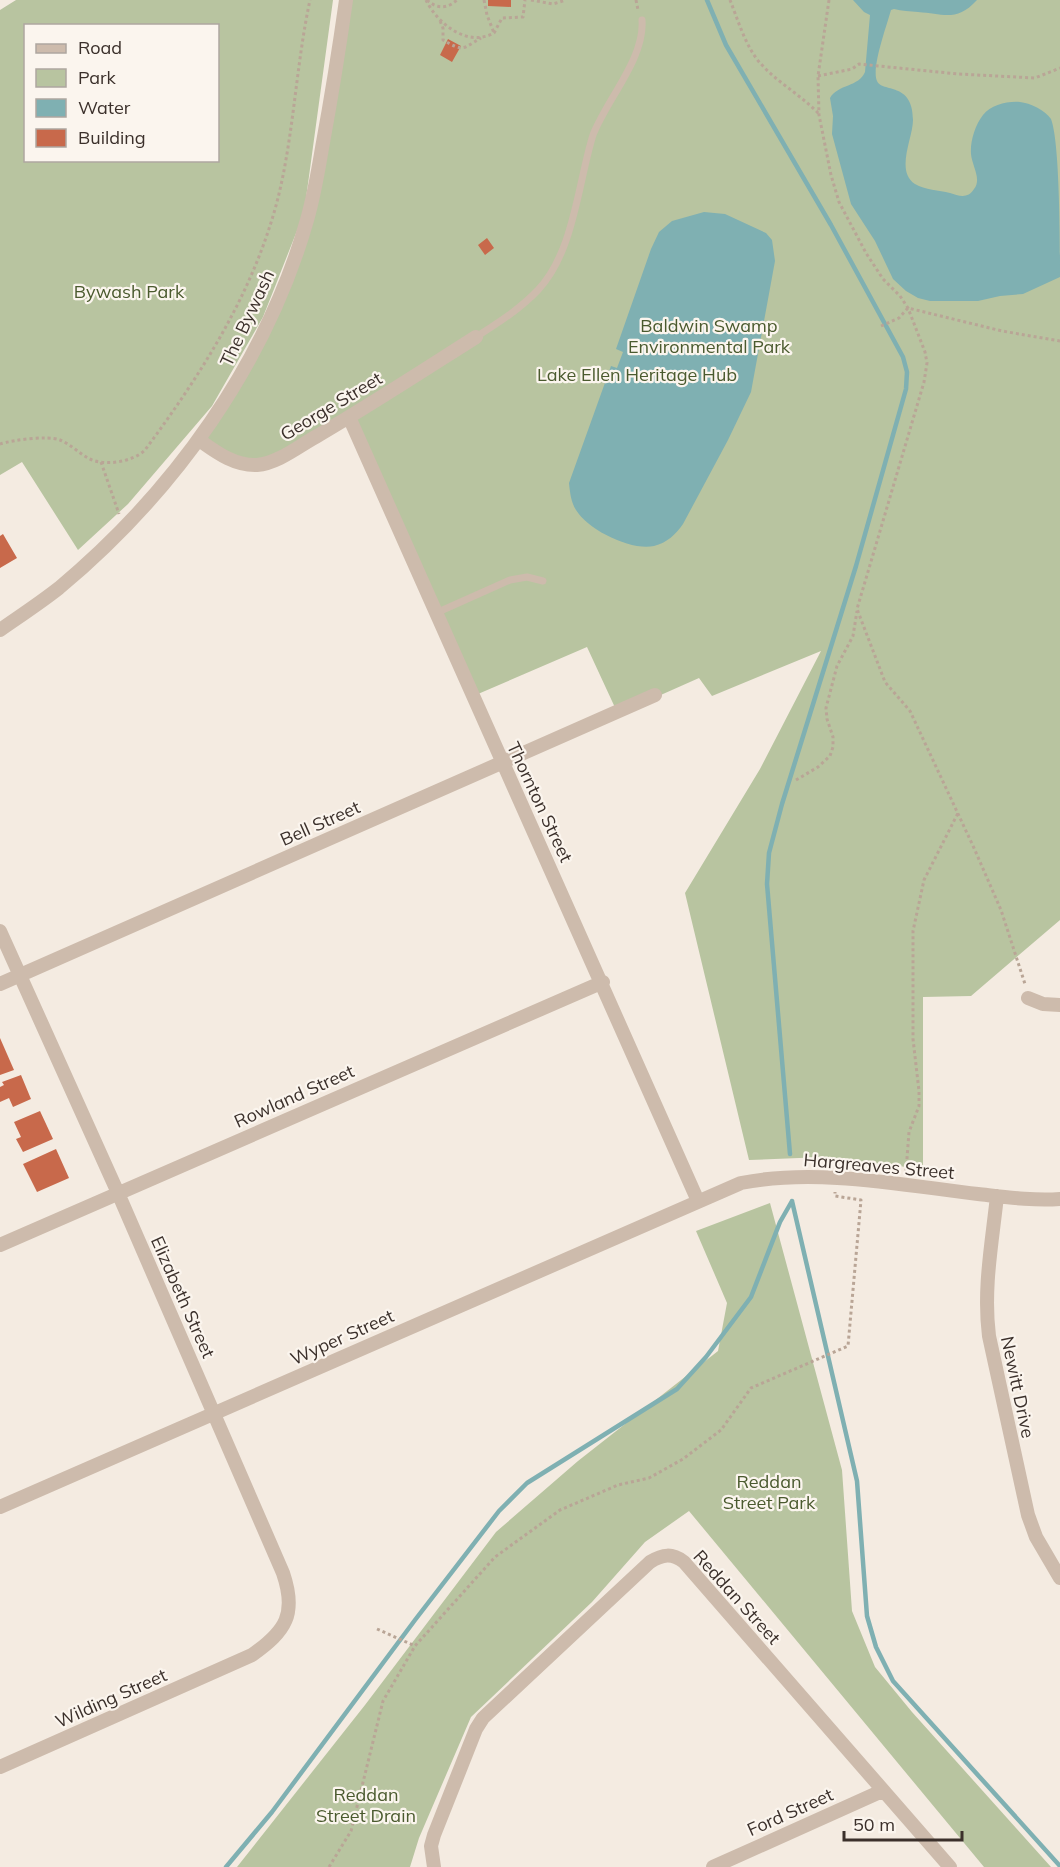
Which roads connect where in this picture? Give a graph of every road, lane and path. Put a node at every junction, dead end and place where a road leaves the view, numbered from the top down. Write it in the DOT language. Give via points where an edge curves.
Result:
graph roads {
  1 [pos="310,0"];
  2 [pos="346,0"];
  3 [pos="426,0"];
  4 [pos="457,0"];
  5 [pos="484,0"];
  6 [pos="525,0"];
  7 [pos="531,0"];
  8 [pos="566,0"];
  9 [pos="632,0"];
  10 [pos="730,0"];
  11 [pos="829,0"];
  12 [pos="636,3"];
  13 [pos="439,20"];
  14 [pos="642,20"];
  15 [pos="494,33"];
  16 [pos="483,37"];
  17 [pos="1060,68"];
  18 [pos="818,76"];
  19 [pos="819,115"];
  20 [pos="908,309"];
  21 [pos="881,326"];
  22 [pos="476,338"];
  23 [pos="1060,341"];
  24 [pos="349,417"];
  25 [pos="199,440"];
  26 [pos="0,444"];
  27 [pos="101,462"];
  28 [pos="124,528"];
  29 [pos="543,581"];
  30 [pos="857,609"];
  31 [pos="436,613"];
  32 [pos="0,630"];
  33 [pos="655,695"];
  34 [pos="502,763"];
  35 [pos="796,780"];
  36 [pos="958,813"];
  37 [pos="0,931"];
  38 [pos="20,975"];
  39 [pos="603,982"];
  40 [pos="0,984"];
  41 [pos="1028,998"];
  42 [pos="1060,1005"];
  43 [pos="895,1169"];
  44 [pos="836,1190"];
  45 [pos="118,1193"];
  46 [pos="997,1196"];
  47 [pos="1060,1199"];
  48 [pos="698,1201"];
  49 [pos="0,1245"];
  50 [pos="214,1413"];
  51 [pos="0,1507"];
  52 [pos="1060,1578"];
  53 [pos="379,1630"];
  54 [pos="413,1646"];
  55 [pos="237,1663"];
  56 [pos="0,1767"];
  57 [pos="882,1791"];
  58 [pos="329,1867"];
  59 [pos="434,1867"];
  60 [pos="713,1867"];
  61 [pos="950,1867"];
  1 -- 27 [label="path" via="278,198 250,282 193,384 145,450 126,461"];
  2 -- 25 [label="street, The Bywash" via="307,220 278,302 241,373"];
  3 -- 4 [label="path" via="444,7"];
  3 -- 13 [label="path"];
  5 -- 15 [label="path"];
  6 -- 15 [label="path" via="523,17 502,18"];
  7 -- 8 [label="path" via="553,4"];
  9 -- 12 [label="path"];
  10 -- 19 [label="path" via="760,64"];
  11 -- 18 [label="path"];
  13 -- 16 [label="path" via="464,35"];
  13 -- 16 [label="path" via="444,40 460,49"];
  14 -- 22 [label="lane" via="640,46 593,135 561,256 539,289"];
  15 -- 16 [label="path"];
  17 -- 18 [label="path" via="1035,78 859,64"];
  18 -- 19 [label="path"];
  19 -- 20 [label="path" via="840,202 866,253"];
  20 -- 21 [label="path"];
  20 -- 23 [label="path"];
  20 -- 30 [label="path" via="925,352 927,371"];
  22 -- 24 [label="street, George Street"];
  24 -- 25 [label="street, George Street" via="281,457 258,465 234,462"];
  24 -- 31 [label="street, Thornton Street"];
  25 -- 28 [label="street, The Bywash"];
  26 -- 27 [label="path" via="59,439 90,460"];
  27 -- 28 [label="path"];
  28 -- 32 [label="street, The Bywash" via="57,590"];
  29 -- 31 [label="lane" via="527,577 510,580"];
  30 -- 35 [label="path" via="853,636 837,666 826,708 834,747 830,756"];
  30 -- 36 [label="path" via="885,682 910,711"];
  31 -- 34 [label="street, Thornton Street"];
  33 -- 34 [label="street, Bell Street"];
  34 -- 38 [label="street, Bell Street"];
  34 -- 39 [label="street, Thornton Street"];
  36 -- 41 [label="path" via="1000,910"];
  36 -- 43 [label="path" via="924,880 913,931 913,1039 919,1106 909,1132 907,1171"];
  37 -- 38 [label="street, Elizabeth Street"];
  38 -- 40 [label="street, Bell Street"];
  38 -- 45 [label="street, Elizabeth Street"];
  39 -- 45 [label="street, Rowland Street"];
  39 -- 48 [label="street, Thornton Street"];
  41 -- 42 [label="street"];
  44 -- 54 [label="path" via="835,1196 861,1200 848,1346 751,1388 721,1430 683,1460 649,1478 618,1485 560,1510 495,1557"];
  45 -- 49 [label="street, Rowland Street"];
  45 -- 50 [label="street, Elizabeth Street"];
  46 -- 47 [label="street, Hargreaves Street"];
  46 -- 48 [label="street, Hargreaves Street" via="795,1176 755,1180"];
  46 -- 52 [label="street, Newitt Drive" via="986,1292 988,1336 1028,1515"];
  48 -- 50 [label="street, Wyper Street"];
  50 -- 51 [label="street, Wyper Street"];
  50 -- 55 [label="street, Elizabeth Street" via="283,1573 290,1599 286,1623 278,1635"];
  53 -- 54 [label="path"];
  54 -- 58 [label="path" via="384,1701 351,1831"];
  55 -- 56 [label="street, Wilding Street"];
  57 -- 59 [label="street, Reddan Street" via="684,1562 668,1555 650,1562 483,1718 434,1835"];
  57 -- 60 [label="street, Ford Street"];
  57 -- 61 [label="street, Reddan Street"];
}
